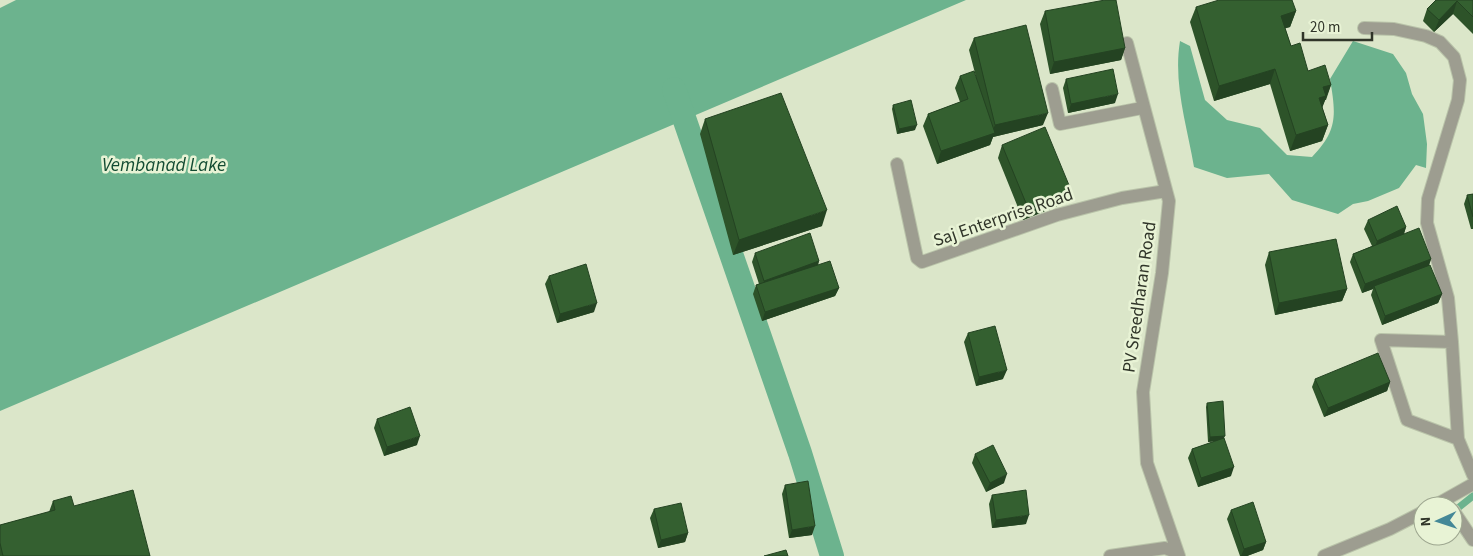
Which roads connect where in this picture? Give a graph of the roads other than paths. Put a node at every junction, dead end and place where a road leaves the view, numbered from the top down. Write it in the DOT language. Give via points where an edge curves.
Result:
graph roads {
  1 [pos="1364,28"];
  2 [pos="1127,43"];
  3 [pos="1052,89"];
  4 [pos="1142,108"];
  5 [pos="897,164"];
  6 [pos="1166,191"];
  7 [pos="1452,342"];
  8 [pos="1458,439"];
  9 [pos="1473,475"];
  10 [pos="1473,484"];
  11 [pos="1460,496"];
  12 [pos="1413,517"];
  13 [pos="1463,525"];
  14 [pos="1473,540"];
  15 [pos="1178,554"];
  16 [pos="1110,556"];
  17 [pos="1324,556"];
  1 -- 7 [label="street" via="1394,29 1426,36 1440,42 1454,57 1460,80 1458,100 1428,199 1427,223 1448,298"];
  2 -- 4 [label="street, PV Sreedharan Road"];
  3 -- 4 [label="street" via="1057,125"];
  4 -- 6 [label="street, PV Sreedharan Road"];
  5 -- 6 [label="street, Saj Enterprise Road" via="917,258 922,262 1057,215 1122,198"];
  6 -- 15 [label="street, PV Sreedharan Road" via="1168,202 1162,273 1143,392 1147,463"];
  7 -- 8 [label="street"];
  7 -- 8 [label="street" via="1381,340 1406,420"];
  8 -- 9 [label="street"];
  10 -- 11 [label="street"];
  12 -- 17 [label="street"];
  13 -- 14 [label="street"];
  15 -- 16 [label="street" via="1165,548"];
}
